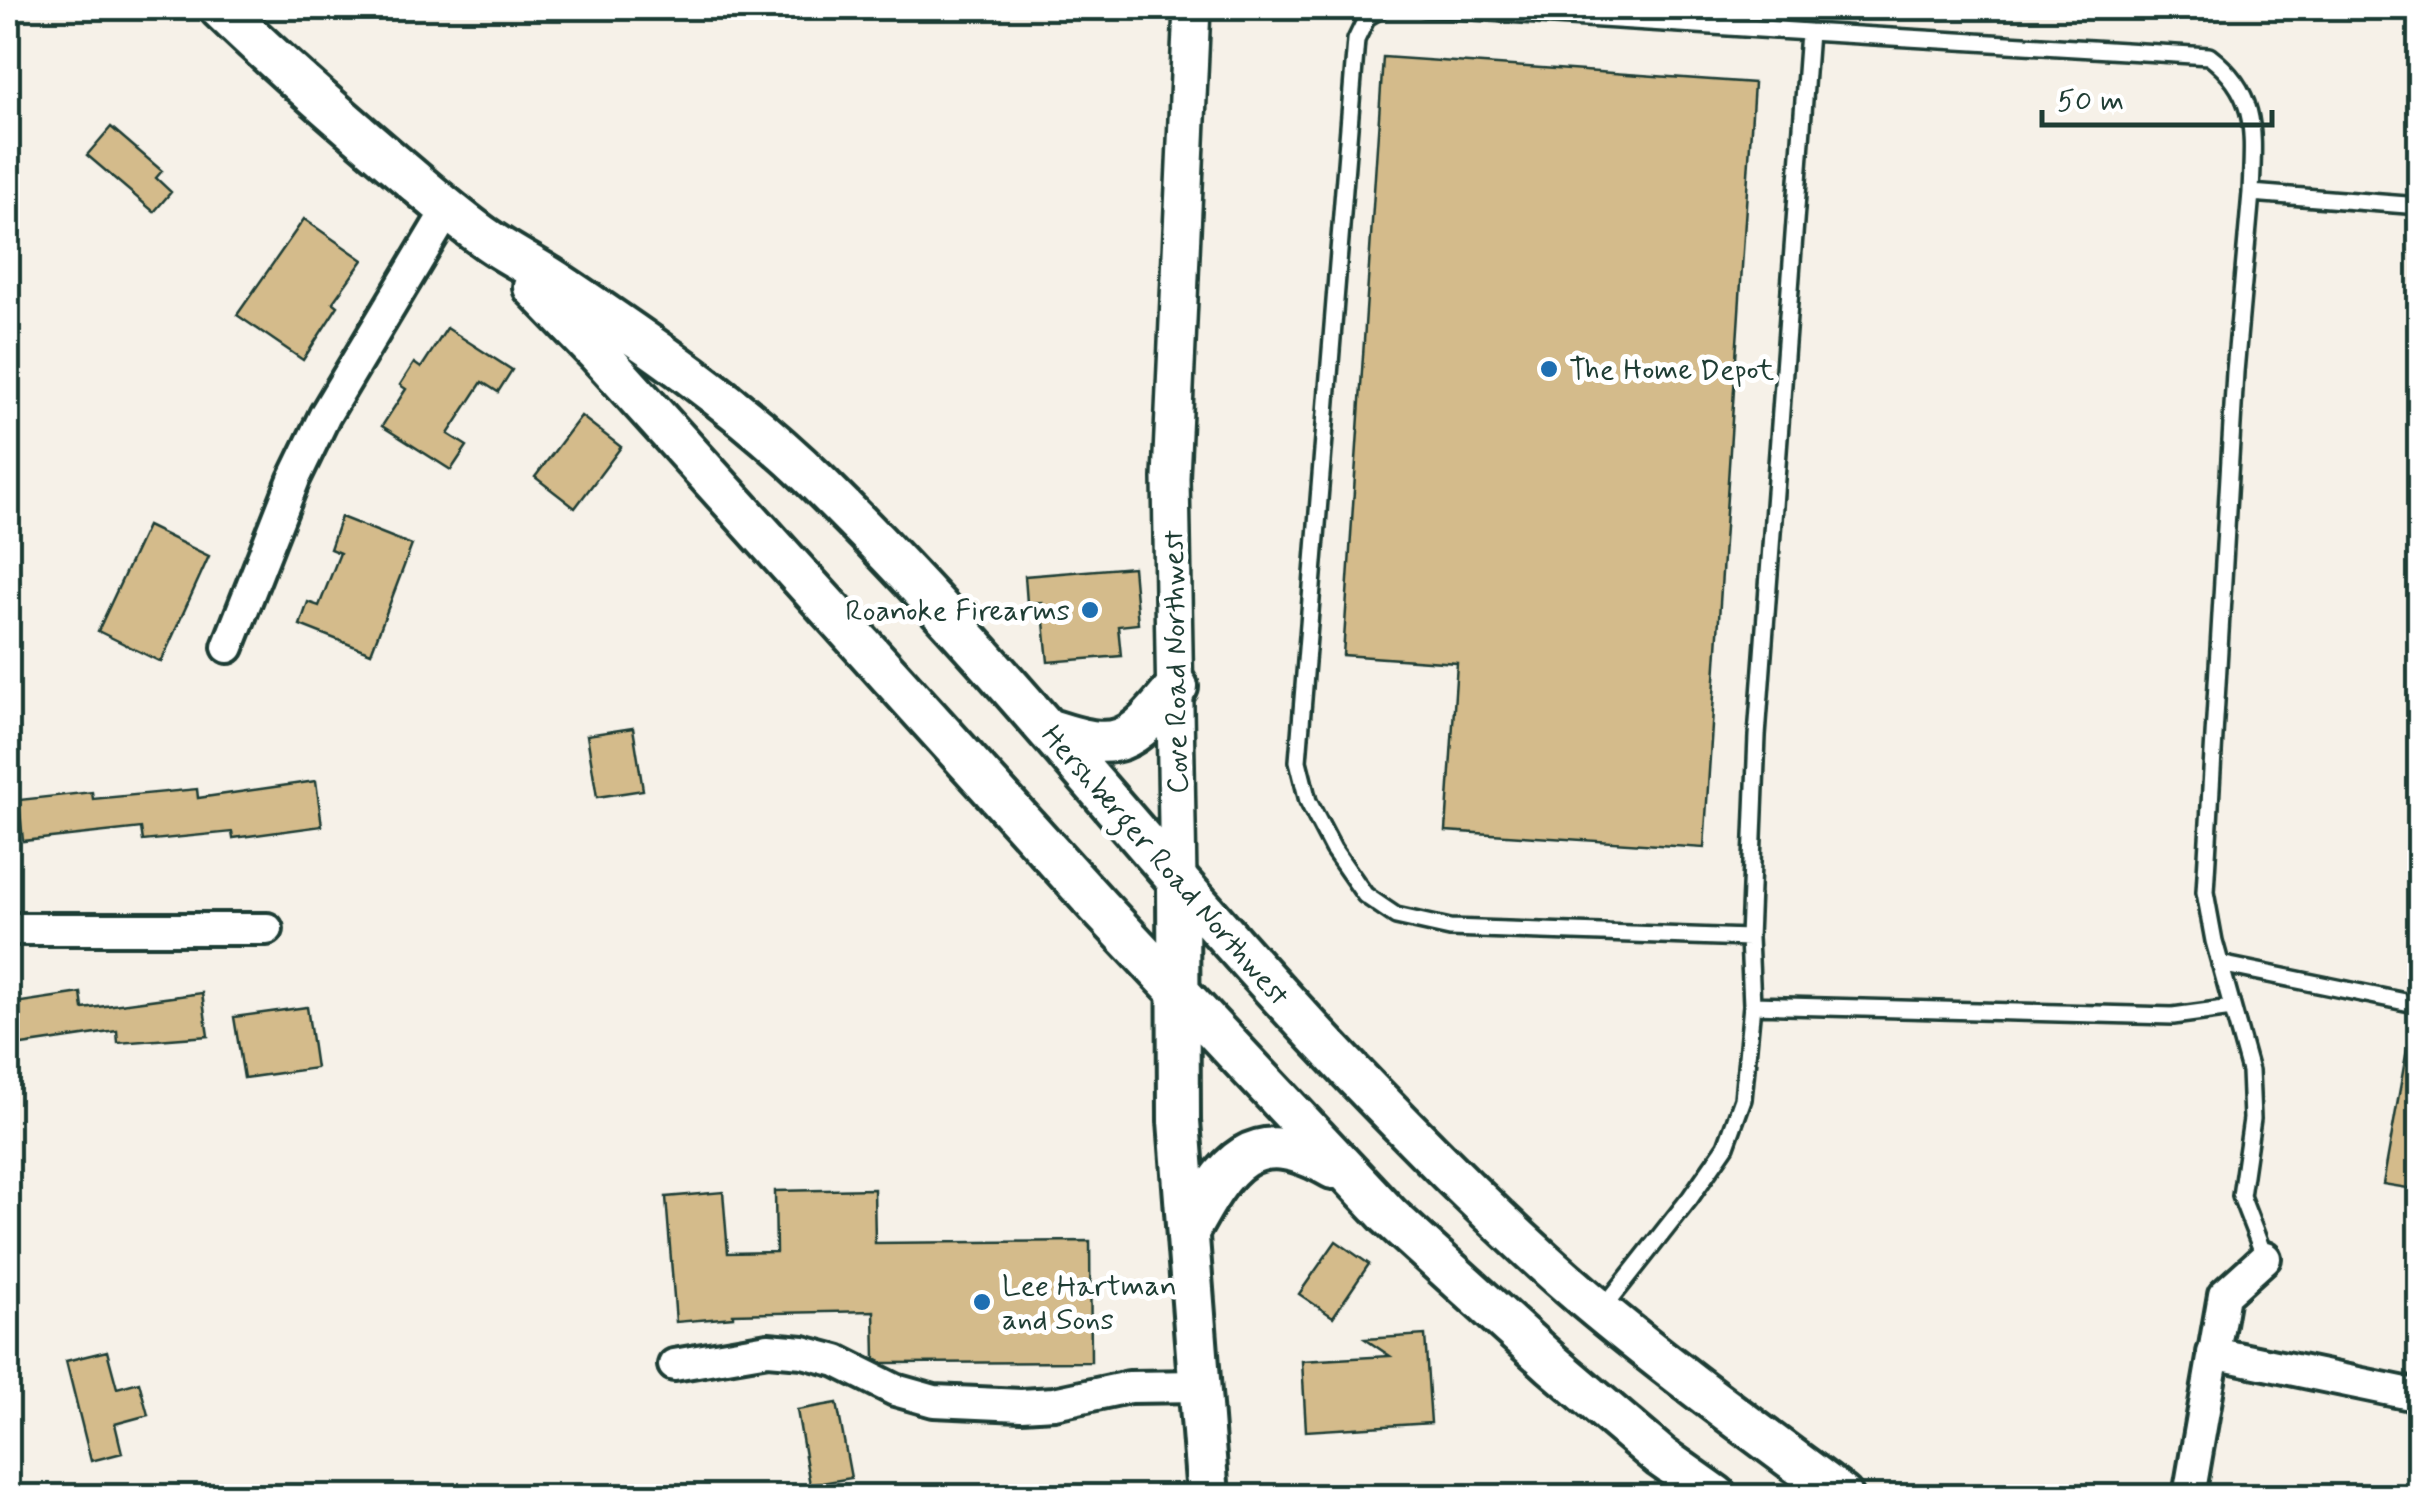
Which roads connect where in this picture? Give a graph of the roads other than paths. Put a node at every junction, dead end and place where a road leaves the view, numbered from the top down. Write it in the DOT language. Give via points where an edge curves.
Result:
graph roads {
  1 [pos="220,8"];
  2 [pos="1192,8"];
  3 [pos="1382,8"];
  4 [pos="1424,8"];
  5 [pos="1809,32"];
  6 [pos="2251,194"];
  7 [pos="2420,206"];
  8 [pos="448,209"];
  9 [pos="489,241"];
  10 [pos="228,647"];
  11 [pos="1177,687"];
  12 [pos="1047,728"];
  13 [pos="1178,881"];
  14 [pos="8,929"];
  15 [pos="268,929"];
  16 [pos="1749,938"];
  17 [pos="2220,964"];
  18 [pos="1178,992"];
  19 [pos="1752,1005"];
  20 [pos="2420,1005"];
  21 [pos="2232,1008"];
  22 [pos="1357,1182"];
  23 [pos="1188,1232"];
  24 [pos="2265,1258"];
  25 [pos="1601,1311"];
  26 [pos="2213,1353"];
  27 [pos="674,1365"];
  28 [pos="1200,1386"];
  29 [pos="2420,1396"];
  30 [pos="1208,1496"];
  31 [pos="1716,1496"];
  32 [pos="1842,1496"];
  33 [pos="2189,1496"];
  1 -- 8 [label="main road, Hershberger Road Northwest"];
  2 -- 11 [label="street, Cove Road Northwest" via="1172,478"];
  3 -- 16 [label="lane" via="1367,17 1356,40 1298,761 1308,801 1365,896 1396,916 1450,928"];
  4 -- 5 [label="lane"];
  5 -- 6 [label="lane" via="2210,56 2239,86 2254,125"];
  5 -- 16 [label="lane" via="1757,736"];
  6 -- 7 [label="lane"];
  6 -- 17 [label="lane" via="2205,892"];
  8 -- 9 [label="main road, Hershberger Road Northwest"];
  8 -- 10 [label="street" via="325,415"];
  9 -- 12 [label="main road, Hershberger Road Northwest" via="750,419"];
  9 -- 18 [label="main road, Hershberger Road Northwest"];
  11 -- 12 [label="main road" via="1127,738 1098,743"];
  11 -- 13 [label="street, Cove Road Northwest"];
  12 -- 13 [label="main road, Hershberger Road Northwest"];
  13 -- 18 [label="main road, Cove Road Northwest"];
  13 -- 25 [label="main road, Hershberger Road Northwest" via="1355,1077"];
  14 -- 15 [label="street"];
  16 -- 19 [label="lane"];
  17 -- 20 [label="lane"];
  17 -- 21 [label="lane"];
  18 -- 22 [label="main road, Hershberger Road Northwest"];
  18 -- 23 [label="main road, Cove Road Northwest"];
  19 -- 21 [label="lane" via="2173,1016"];
  19 -- 25 [label="lane" via="1743,1099 1726,1146"];
  21 -- 24 [label="lane" via="2250,1072 2252,1119 2241,1196"];
  22 -- 23 [label="main road" via="1312,1156 1266,1148 1216,1180"];
  22 -- 31 [label="main road, Hershberger Road Northwest" via="1470,1293"];
  23 -- 28 [label="main road, Cove Road Northwest"];
  24 -- 26 [label="street" via="2224,1295"];
  25 -- 32 [label="main road, Hershberger Road Northwest"];
  26 -- 29 [label="street"];
  26 -- 33 [label="street"];
  27 -- 28 [label="street" via="768,1349 803,1352 934,1401 1021,1405 1129,1387"];
  28 -- 30 [label="main road, Cove Road Northwest"];
}
